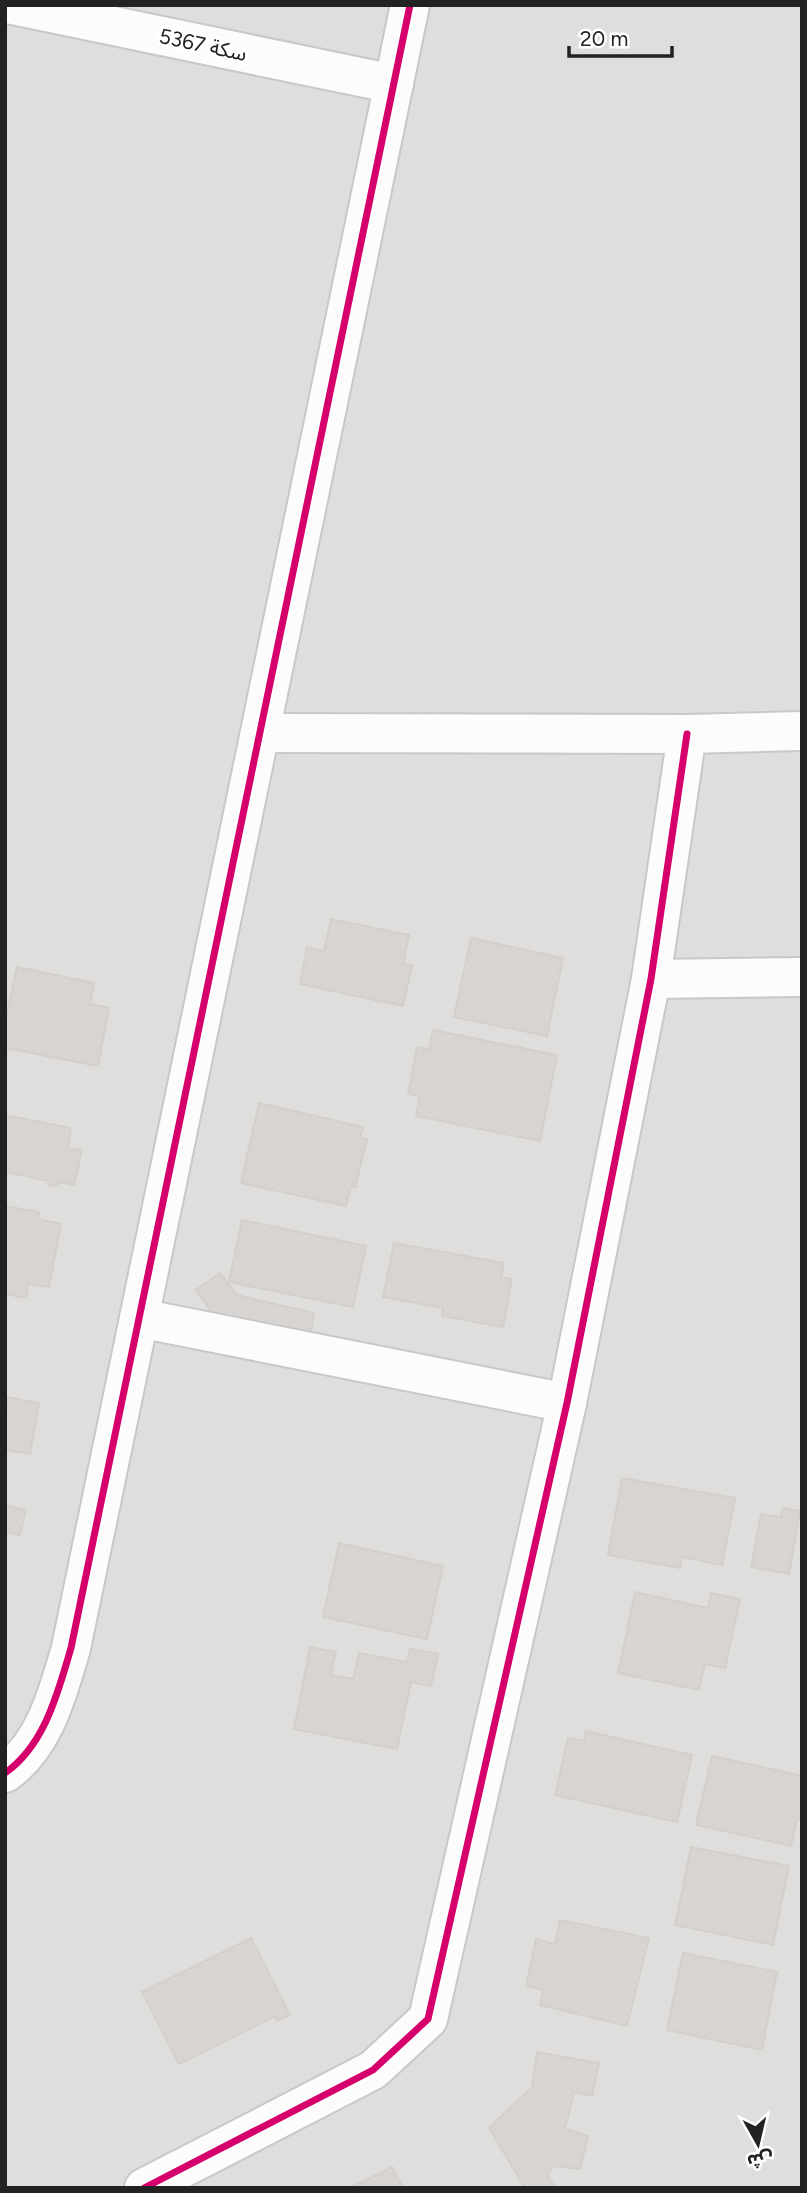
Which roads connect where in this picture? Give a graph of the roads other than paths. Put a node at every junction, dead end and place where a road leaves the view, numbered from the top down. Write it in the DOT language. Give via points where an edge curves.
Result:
graph roads {
  1 [pos="12,5"];
  2 [pos="411,5"];
  3 [pos="394,84"];
  4 [pos="802,731"];
  5 [pos="260,733"];
  6 [pos="687,734"];
  7 [pos="802,977"];
  8 [pos="651,979"];
  9 [pos="139,1318"];
  10 [pos="567,1403"];
  11 [pos="5,1773"];
  12 [pos="144,2188"];
  1 -- 3 [label="street, سكة 5367"];
  2 -- 3 [label="street"];
  3 -- 5 [label="street"];
  4 -- 6 [label="street"];
  5 -- 6 [label="street"];
  5 -- 9 [label="street"];
  6 -- 8 [label="street"];
  7 -- 8 [label="street"];
  8 -- 10 [label="street"];
  9 -- 10 [label="street"];
  9 -- 11 [label="street" via="60,1686 40,1734"];
  10 -- 12 [label="street" via="428,2019 373,2070"];
}
